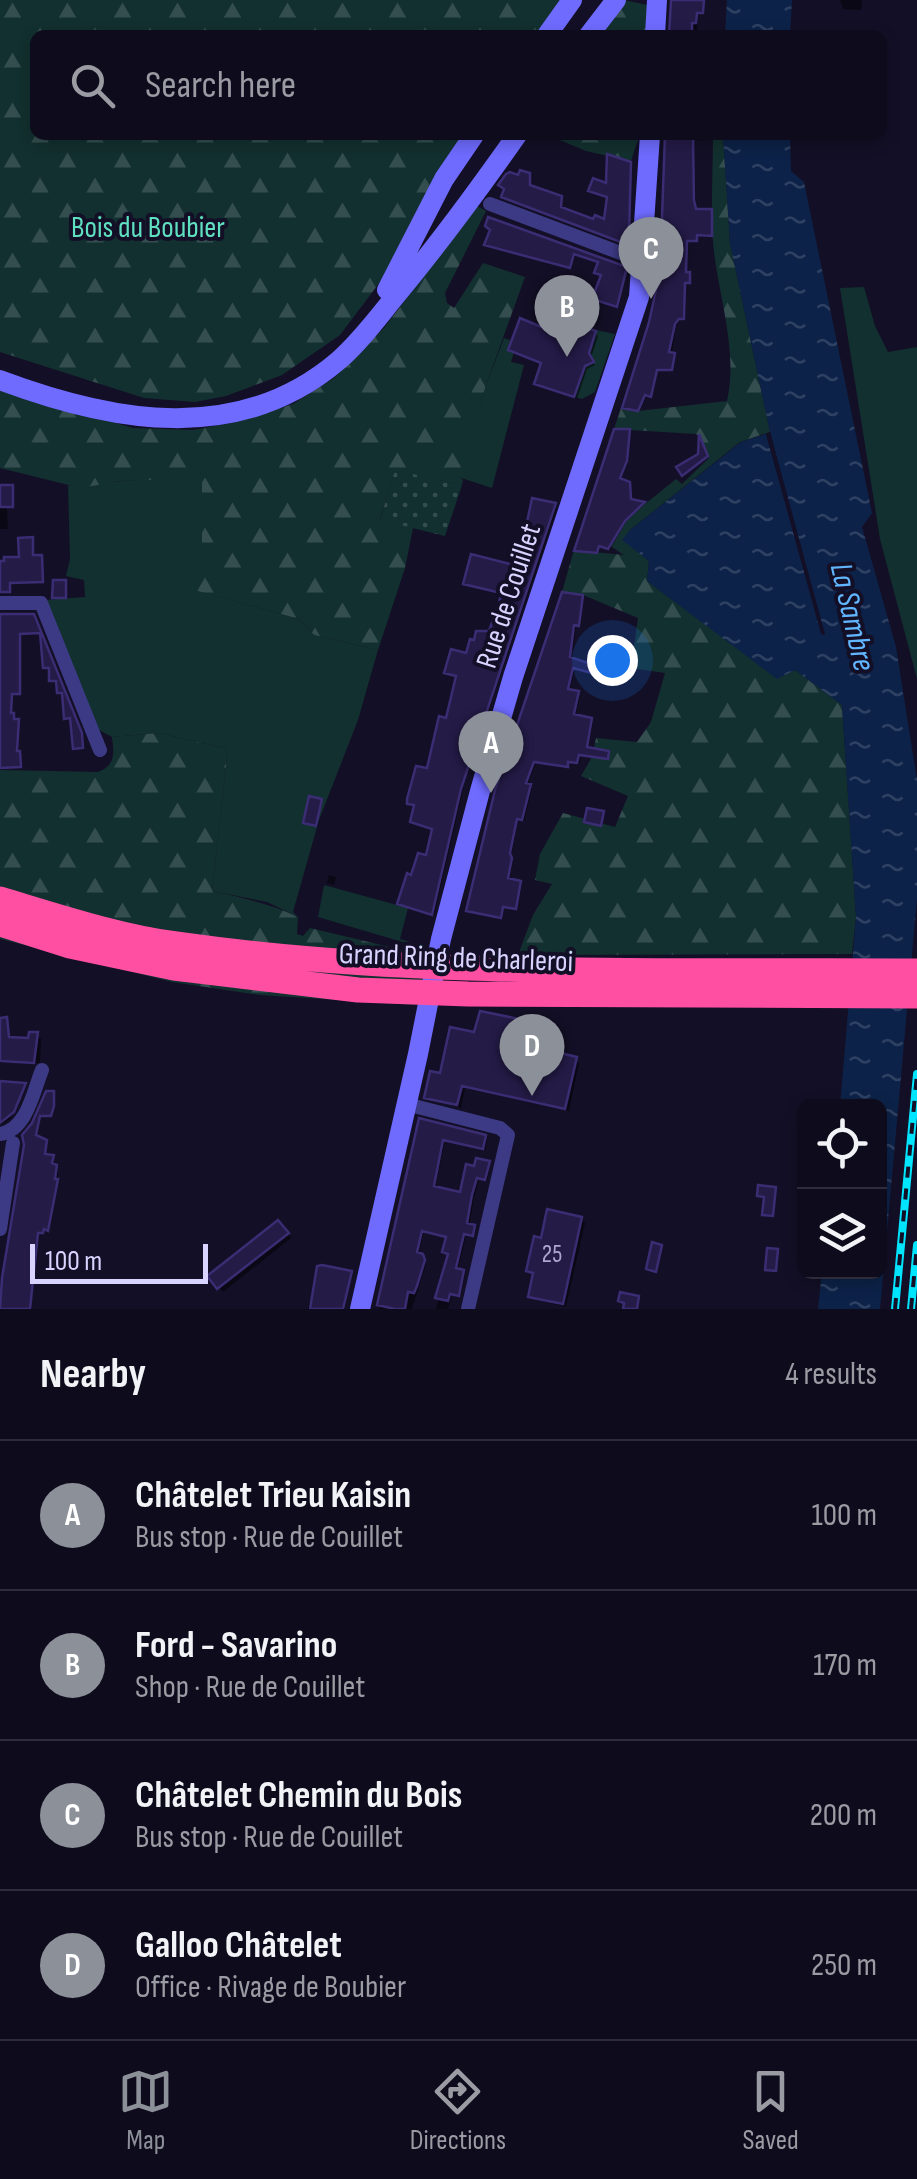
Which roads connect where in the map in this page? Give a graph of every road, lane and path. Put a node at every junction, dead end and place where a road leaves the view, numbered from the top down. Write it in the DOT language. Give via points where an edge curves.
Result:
graph roads {
  1 [pos="572,0"];
  2 [pos="616,0"];
  3 [pos="657,0"];
  4 [pos="550,30"];
  5 [pos="593,30"];
  6 [pos="656,30"];
  7 [pos="471,140"];
  8 [pos="513,140"];
  9 [pos="648,140"];
  10 [pos="490,204"];
  11 [pos="642,260"];
  12 [pos="0,370"];
  13 [pos="0,380"];
  14 [pos="0,603"];
  15 [pos="100,750"];
  16 [pos="0,899"];
  17 [pos="0,924"];
  18 [pos="917,971"];
  19 [pos="917,996"];
  20 [pos="42,1070"];
  21 [pos="406,1104"];
  22 [pos="0,1134"];
  23 [pos="13,1144"];
  24 [pos="0,1229"];
  25 [pos="360,1309"];
  26 [pos="468,1309"];
  1 -- 4 [label="main road"];
  2 -- 5 [label="main road"];
  3 -- 6 [label="main road"];
  7 -- 12 [label="main road" via="394,281 335,352 288,384 232,404 160,410 94,401"];
  8 -- 13 [label="main road" via="355,345 290,393 229,415 160,420 92,410"];
  9 -- 11 [label="main road, Rue de Couillet"];
  10 -- 11 [label="street"];
  11 -- 21 [label="main road, Rue de Couillet" via="634,314 480,791"];
  14 -- 15 [label="street" via="42,603"];
  16 -- 18 [label="highway, Grand Ring de Charleroi, bridge" via="172,944 367,964"];
  17 -- 19 [label="highway, Grand Ring de Charleroi, bridge" via="174,968 358,990"];
  20 -- 22 [label="street" via="24,1118"];
  21 -- 25 [label="main road, Rue de Couillet"];
  21 -- 26 [label="street" via="508,1134"];
  23 -- 24 [label="street"];
}
